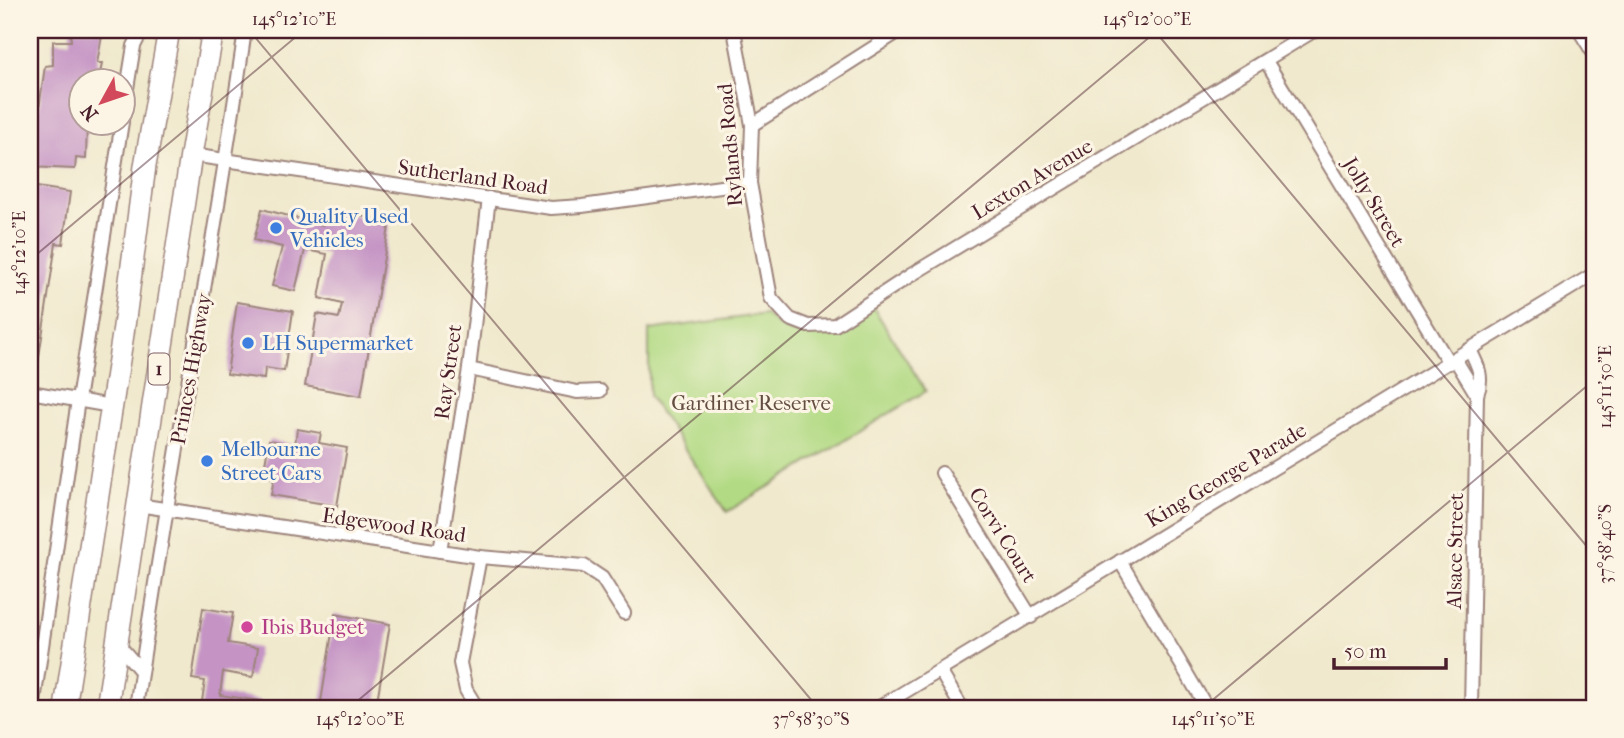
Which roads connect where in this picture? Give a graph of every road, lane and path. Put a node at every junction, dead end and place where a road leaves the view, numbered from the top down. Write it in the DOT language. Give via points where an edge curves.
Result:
graph roads {
  1 [pos="142,30"];
  2 [pos="169,30"];
  3 [pos="213,30"];
  4 [pos="245,30"];
  5 [pos="734,30"];
  6 [pos="901,30"];
  7 [pos="1315,30"];
  8 [pos="1579,30"];
  9 [pos="1594,54"];
  10 [pos="1266,61"];
  11 [pos="131,66"];
  12 [pos="752,125"];
  13 [pos="120,136"];
  14 [pos="191,155"];
  15 [pos="227,162"];
  16 [pos="750,183"];
  17 [pos="489,198"];
  18 [pos="1594,274"];
  19 [pos="771,298"];
  20 [pos="1469,350"];
  21 [pos="1452,361"];
  22 [pos="470,369"];
  23 [pos="600,391"];
  24 [pos="30,392"];
  25 [pos="1477,395"];
  26 [pos="78,400"];
  27 [pos="111,406"];
  28 [pos="942,473"];
  29 [pos="138,505"];
  30 [pos="167,510"];
  31 [pos="440,551"];
  32 [pos="480,557"];
  33 [pos="1120,561"];
  34 [pos="624,613"];
  35 [pos="1031,617"];
  36 [pos="117,643"];
  37 [pos="141,671"];
  38 [pos="940,671"];
  39 [pos="33,708"];
  40 [pos="65,708"];
  41 [pos="107,708"];
  42 [pos="135,708"];
  43 [pos="477,708"];
  44 [pos="878,708"];
  45 [pos="962,708"];
  46 [pos="1207,708"];
  47 [pos="1471,708"];
  1 -- 11 [label="street"];
  2 -- 27 [label="highway, 1"];
  3 -- 14 [label="highway, Princes Highway / 1"];
  4 -- 15 [label="street, Princes Highway"];
  5 -- 12 [label="street, Rylands Road"];
  6 -- 12 [label="street"];
  7 -- 10 [label="street, Lexton Avenue"];
  8 -- 9 [label="street"];
  10 -- 19 [label="street, Lexton Avenue" via="835,325 808,326 790,319"];
  10 -- 21 [label="street, Jolly Street"];
  12 -- 16 [label="street, Rylands Road"];
  13 -- 26 [label="street"];
  14 -- 15 [label="street, Sutherland Road"];
  14 -- 29 [label="highway, Princes Highway / 1"];
  15 -- 17 [label="street, Sutherland Road"];
  15 -- 30 [label="street, Princes Highway"];
  16 -- 17 [label="street, Sutherland Road" via="551,208"];
  16 -- 19 [label="street, Rylands Road"];
  17 -- 22 [label="street, Ray Street"];
  18 -- 20 [label="street, King George Parade"];
  20 -- 21 [label="street, King George Parade"];
  20 -- 25 [label="street, Alsace Street" via="1479,369"];
  21 -- 25 [label="street"];
  21 -- 33 [label="street, King George Parade"];
  22 -- 23 [label="street" via="577,392"];
  22 -- 31 [label="street, Ray Street"];
  24 -- 26 [label="street"];
  25 -- 47 [label="street, Alsace Street"];
  26 -- 27 [label="street"];
  26 -- 39 [label="street"];
  27 -- 40 [label="highway, 1"];
  28 -- 35 [label="street, Corvi Court"];
  29 -- 30 [label="street, Edgewood Road"];
  29 -- 36 [label="highway, Princes Highway / 1"];
  30 -- 31 [label="street, Edgewood Road"];
  30 -- 37 [label="street, Princes Highway"];
  31 -- 32 [label="street, Edgewood Road"];
  32 -- 34 [label="street, Edgewood Road" via="584,566 602,578"];
  32 -- 43 [label="street" via="460,663 466,690"];
  33 -- 35 [label="street, King George Parade"];
  33 -- 46 [label="street"];
  35 -- 38 [label="street, King George Parade"];
  36 -- 37 [label="street"];
  36 -- 41 [label="highway, Princes Highway / 1"];
  37 -- 42 [label="street, Princes Highway"];
  38 -- 44 [label="street, King George Parade"];
  38 -- 45 [label="street"];
}
